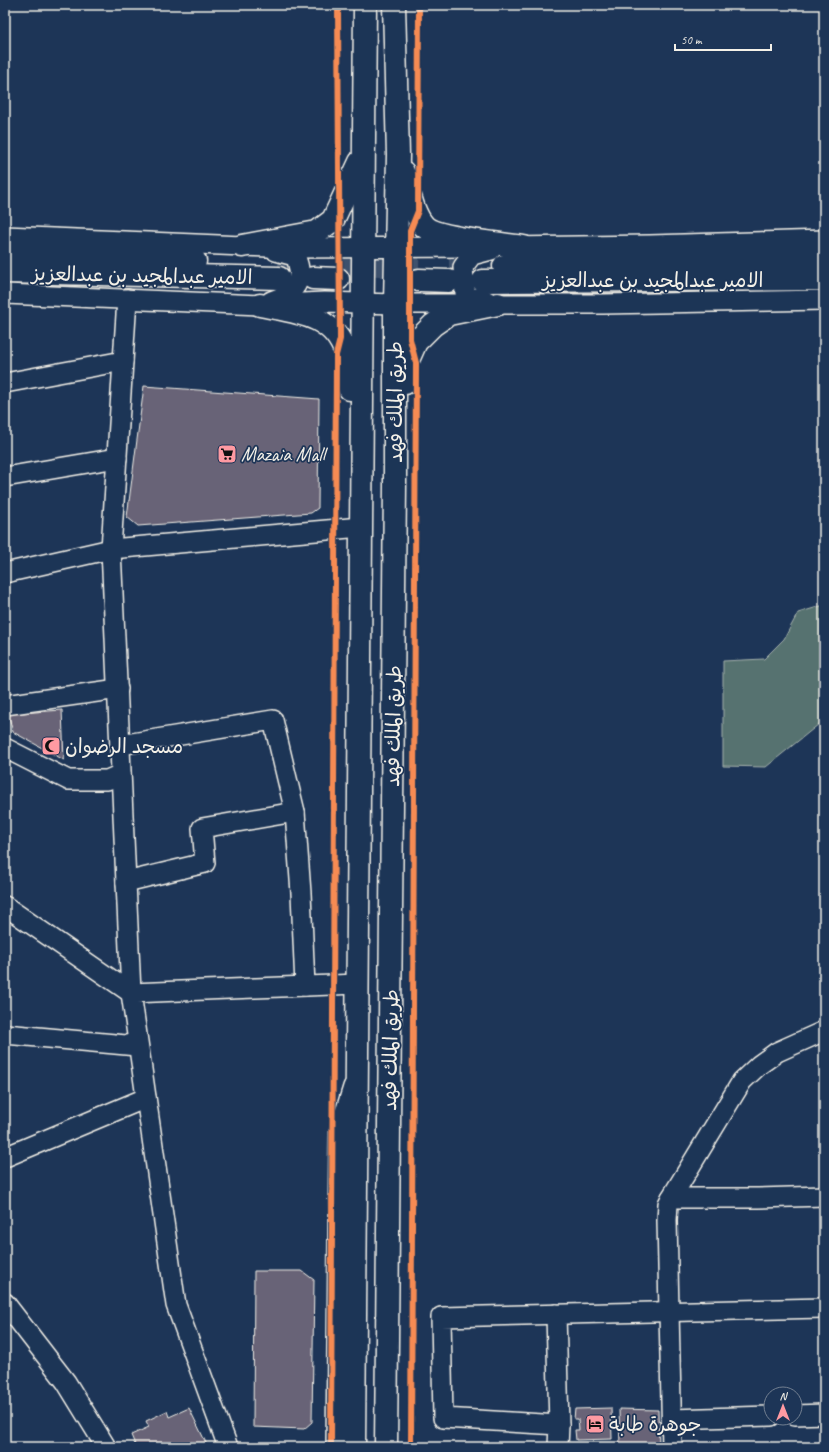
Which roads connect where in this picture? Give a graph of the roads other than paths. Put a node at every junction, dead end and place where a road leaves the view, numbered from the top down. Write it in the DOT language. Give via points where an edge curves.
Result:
graph roads {
  1 [pos="365,5"];
  2 [pos="394,5"];
  3 [pos="364,154"];
  4 [pos="398,155"];
  5 [pos="5,236"];
  6 [pos="824,240"];
  7 [pos="246,246"];
  8 [pos="502,247"];
  9 [pos="524,247"];
  10 [pos="363,248"];
  11 [pos="396,248"];
  12 [pos="5,254"];
  13 [pos="824,258"];
  14 [pos="5,272"];
  15 [pos="312,272"];
  16 [pos="337,272"];
  17 [pos="419,273"];
  18 [pos="449,274"];
  19 [pos="824,279"];
  20 [pos="5,294"];
  21 [pos="127,299"];
  22 [pos="824,300"];
  23 [pos="362,303"];
  24 [pos="395,304"];
  25 [pos="498,304"];
  26 [pos="260,305"];
  27 [pos="123,361"];
  28 [pos="5,384"];
  29 [pos="117,458"];
  30 [pos="5,478"];
  31 [pos="361,481"];
  32 [pos="395,484"];
  33 [pos="361,527"];
  34 [pos="112,549"];
  35 [pos="5,573"];
  36 [pos="118,689"];
  37 [pos="5,705"];
  38 [pos="120,745"];
  39 [pos="5,748"];
  40 [pos="121,774"];
  41 [pos="295,812"];
  42 [pos="126,882"];
  43 [pos="5,906"];
  44 [pos="358,984"];
  45 [pos="306,986"];
  46 [pos="131,993"];
  47 [pos="824,1031"];
  48 [pos="5,1034"];
  49 [pos="138,1046"];
  50 [pos="357,1072"];
  51 [pos="146,1098"];
  52 [pos="5,1158"];
  53 [pos="824,1196"];
  54 [pos="671,1198"];
  55 [pos="6,1306"];
  56 [pos="824,1308"];
  57 [pos="669,1311"];
  58 [pos="556,1314"];
  59 [pos="824,1414"];
  60 [pos="803,1415"];
  61 [pos="763,1416"];
  62 [pos="671,1419"];
  63 [pos="559,1425"];
  64 [pos="106,1447"];
  65 [pos="228,1447"];
  66 [pos="336,1447"];
  67 [pos="354,1447"];
  68 [pos="386,1447"];
  69 [pos="558,1447"];
  70 [pos="672,1447"];
  1 -- 3 [label="main road, طريق الملك فهد"];
  2 -- 4 [label="main road, طريق الملك فهد"];
  3 -- 7 [label="main road" via="342,204 328,224 317,232"];
  3 -- 10 [label="main road, طريق الملك فهد"];
  4 -- 9 [label="main road" via="417,213 425,227 443,235"];
  4 -- 11 [label="main road, طريق الملك فهد"];
  5 -- 7 [label="street"];
  6 -- 9 [label="street"];
  7 -- 10 [label="street"];
  7 -- 26 [label="street" via="295,256 300,267 298,283 292,292"];
  8 -- 9 [label="street"];
  8 -- 11 [label="street"];
  8 -- 25 [label="street" via="472,255 463,267 465,293 469,297"];
  10 -- 11 [label="street"];
  10 -- 23 [label="main road, طريق الملك فهد"];
  11 -- 24 [label="main road, طريق الملك فهد"];
  12 -- 14 [label="main road, الامير عبدالمجيد بن عبدالعزيز" via="278,271"];
  13 -- 19 [label="main road, الامير عبدالمجيد بن عبدالعزيز" via="483,274"];
  15 -- 16 [label="main road"];
  17 -- 18 [label="main road"];
  20 -- 21 [label="street"];
  21 -- 26 [label="street"];
  21 -- 27 [label="street"];
  22 -- 25 [label="street"];
  23 -- 24 [label="street"];
  23 -- 26 [label="street"];
  23 -- 31 [label="main road, طريق الملك فهد"];
  24 -- 25 [label="street"];
  24 -- 32 [label="main road, طريق الملك فهد"];
  25 -- 32 [label="main road" via="449,314 416,342 408,360"];
  26 -- 31 [label="main road" via="305,314 322,321 340,339 346,355"];
  27 -- 28 [label="street"];
  27 -- 29 [label="street"];
  29 -- 30 [label="street"];
  29 -- 34 [label="street"];
  31 -- 33 [label="main road, طريق الملك فهد"];
  32 -- 68 [label="main road, طريق الملك فهد"];
  33 -- 34 [label="street"];
  33 -- 44 [label="main road, طريق الملك فهد"];
  34 -- 35 [label="street"];
  34 -- 36 [label="street"];
  36 -- 37 [label="street"];
  36 -- 38 [label="street"];
  38 -- 40 [label="street"];
  38 -- 41 [label="street" via="273,720"];
  39 -- 40 [label="street" via="68,780 107,780"];
  40 -- 42 [label="street"];
  41 -- 42 [label="street" via="202,828 205,863"];
  41 -- 45 [label="street"];
  42 -- 46 [label="street"];
  43 -- 46 [label="street"];
  44 -- 45 [label="street"];
  44 -- 50 [label="main road, طريق الملك فهد"];
  45 -- 46 [label="street"];
  46 -- 49 [label="street"];
  47 -- 54 [label="street" via="777,1052 742,1081"];
  48 -- 49 [label="street"];
  49 -- 51 [label="street"];
  50 -- 66 [label="street" via="339,1132"];
  50 -- 67 [label="main road, طريق الملك فهد"];
  51 -- 52 [label="street"];
  51 -- 65 [label="street" via="176,1305"];
  53 -- 54 [label="street"];
  54 -- 57 [label="street" via="667,1220"];
  55 -- 64 [label="street" via="66,1382"];
  56 -- 57 [label="street"];
  57 -- 58 [label="street"];
  57 -- 62 [label="street"];
  58 -- 63 [label="street"];
  58 -- 63 [label="street" via="441,1317 443,1418"];
  59 -- 60 [label="street"];
  61 -- 62 [label="street"];
  62 -- 70 [label="street"];
  63 -- 69 [label="street"];
}
